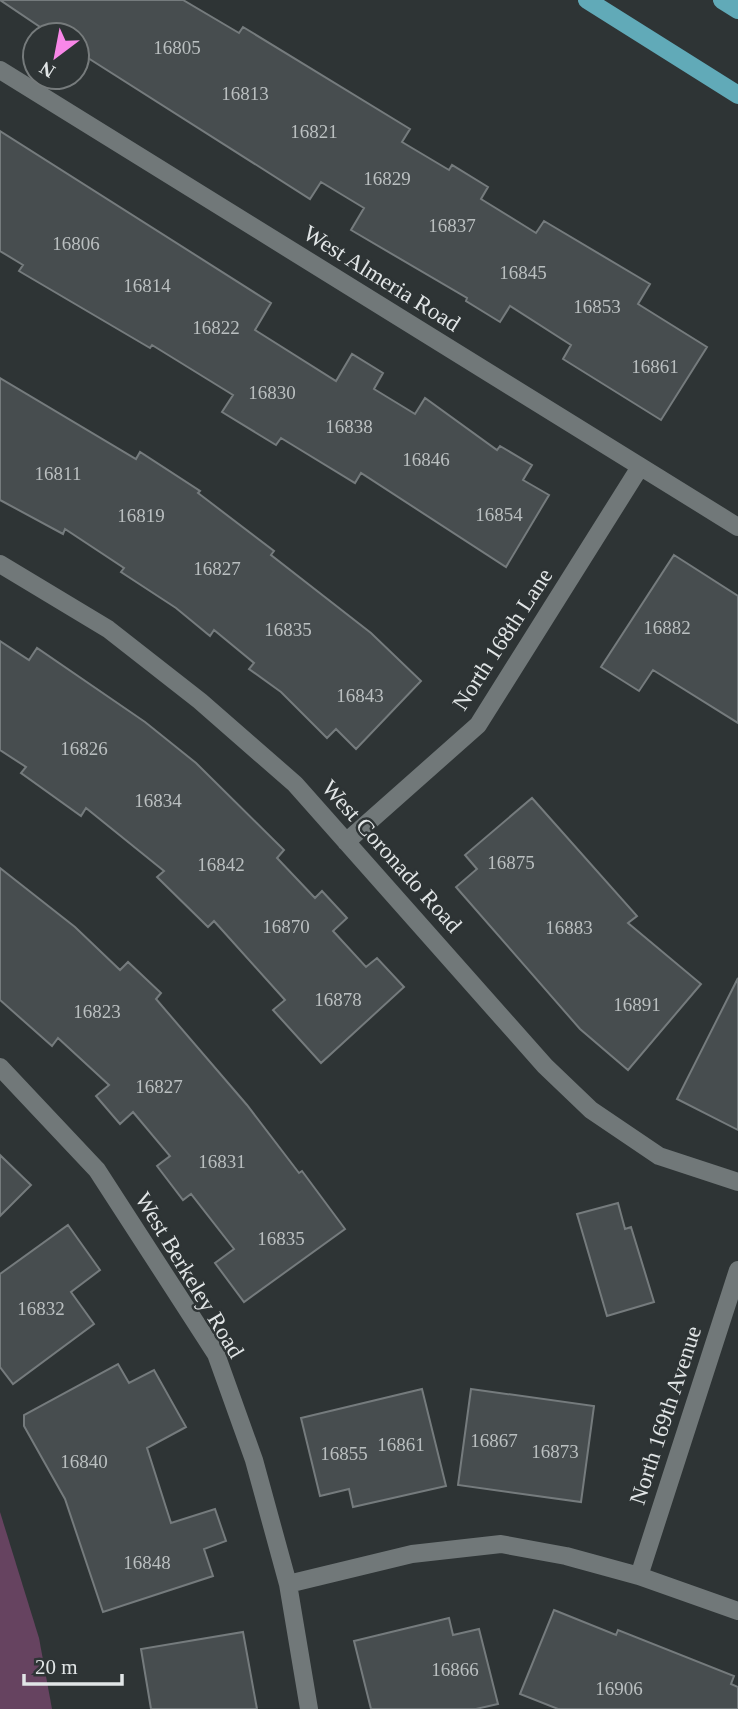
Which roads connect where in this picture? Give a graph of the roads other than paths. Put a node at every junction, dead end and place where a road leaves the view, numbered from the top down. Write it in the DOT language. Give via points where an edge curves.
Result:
graph roads {
  1 [pos="587,0"];
  2 [pos="722,0"];
  3 [pos="738,10"];
  4 [pos="0,70"];
  5 [pos="738,95"];
  6 [pos="640,467"];
  7 [pos="738,527"];
  8 [pos="0,564"];
  9 [pos="346,842"];
  10 [pos="0,1067"];
  11 [pos="738,1182"];
  12 [pos="738,1270"];
  13 [pos="639,1576"];
  14 [pos="288,1584"];
  15 [pos="738,1611"];
  16 [pos="309,1709"];
  1 -- 5 [label="main road"];
  2 -- 3 [label="main road"];
  4 -- 6 [label="street, West Almeria Road"];
  6 -- 7 [label="street, West Almeria Road"];
  6 -- 9 [label="street, North 168th Lane" via="478,725"];
  8 -- 9 [label="street, West Coronado Road" via="108,629 200,701 295,784"];
  9 -- 11 [label="street, West Coronado Road" via="545,1066 591,1110 659,1156"];
  10 -- 14 [label="street, West Berkeley Road" via="97,1170 215,1354 254,1460"];
  12 -- 13 [label="street, North 169th Avenue"];
  13 -- 14 [label="street" via="501,1544 411,1554"];
  13 -- 15 [label="street"];
  14 -- 16 [label="street, West Berkeley Road"];
}
